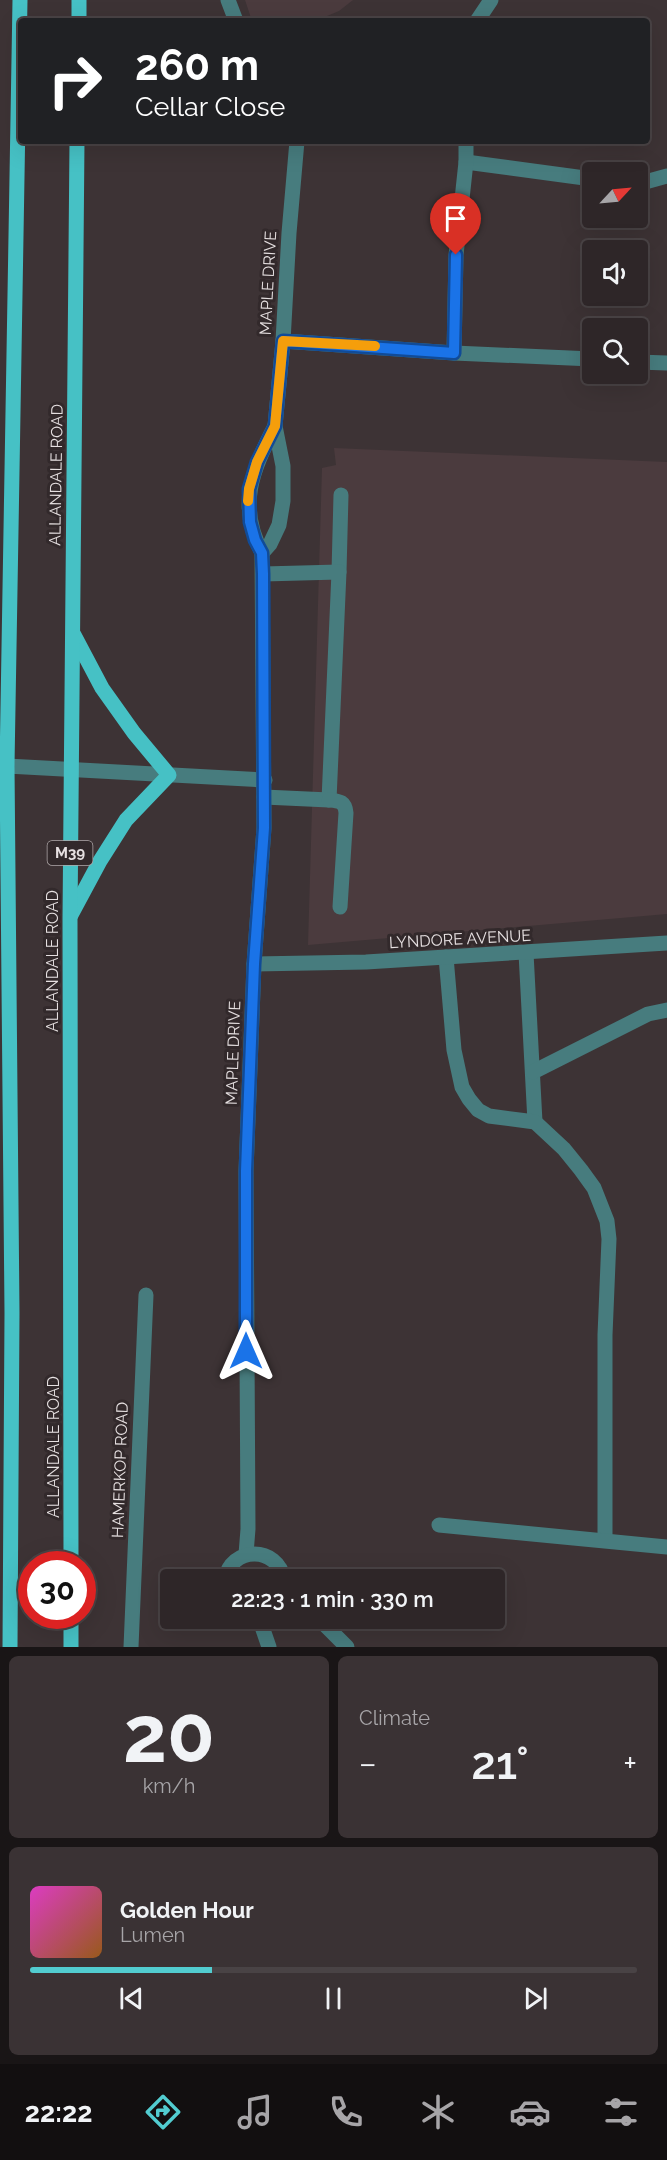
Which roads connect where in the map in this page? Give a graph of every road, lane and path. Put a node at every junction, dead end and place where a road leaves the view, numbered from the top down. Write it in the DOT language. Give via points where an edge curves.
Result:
graph roads {
  1 [pos="20,0"];
  2 [pos="78,0"];
  3 [pos="228,0"];
  4 [pos="491,0"];
  5 [pos="20,18"];
  6 [pos="79,18"];
  7 [pos="235,18"];
  8 [pos="479,18"];
  9 [pos="18,118"];
  10 [pos="77,144"];
  11 [pos="297,144"];
  12 [pos="466,144"];
  13 [pos="466,162"];
  14 [pos="667,176"];
  15 [pos="582,178"];
  16 [pos="648,181"];
  17 [pos="283,341"];
  18 [pos="454,353"];
  19 [pos="582,359"];
  20 [pos="648,362"];
  21 [pos="667,363"];
  22 [pos="275,426"];
  23 [pos="341,495"];
  24 [pos="262,553"];
  25 [pos="339,572"];
  26 [pos="263,574"];
  27 [pos="73,632"];
  28 [pos="7,766"];
  29 [pos="71,769"];
  30 [pos="169,775"];
  31 [pos="265,780"];
  32 [pos="264,797"];
  33 [pos="329,800"];
  34 [pos="340,907"];
  35 [pos="70,918"];
  36 [pos="667,943"];
  37 [pos="526,953"];
  38 [pos="446,957"];
  39 [pos="254,964"];
  40 [pos="667,1010"];
  41 [pos="533,1072"];
  42 [pos="535,1122"];
  43 [pos="146,1294"];
  44 [pos="439,1525"];
  45 [pos="605,1540"];
  46 [pos="667,1547"];
  47 [pos="71,1551"];
  48 [pos="246,1554"];
  49 [pos="228,1569"];
  50 [pos="280,1569"];
  51 [pos="71,1629"];
  52 [pos="263,1629"];
  53 [pos="329,1629"];
  54 [pos="10,1647"];
  55 [pos="71,1647"];
  56 [pos="131,1647"];
  57 [pos="269,1647"];
  58 [pos="347,1647"];
  1 -- 5 [label="main road"];
  2 -- 6 [label="main road"];
  3 -- 7 [label="street"];
  4 -- 8 [label="street"];
  9 -- 28 [label="main road"];
  10 -- 27 [label="main road, ALLANDALE ROAD / M39"];
  11 -- 17 [label="street, MAPLE DRIVE"];
  12 -- 13 [label="street"];
  13 -- 15 [label="street"];
  13 -- 18 [label="street" via="456,255"];
  14 -- 16 [label="street"];
  17 -- 18 [label="street"];
  17 -- 22 [label="street, MAPLE DRIVE"];
  18 -- 19 [label="street"];
  20 -- 21 [label="street"];
  22 -- 24 [label="street, MAPLE DRIVE" via="283,466 283,501 279,525"];
  22 -- 24 [label="street, MAPLE DRIVE" via="249,489 250,522"];
  23 -- 25 [label="street"];
  24 -- 26 [label="street, MAPLE DRIVE"];
  25 -- 26 [label="street"];
  25 -- 33 [label="street"];
  26 -- 31 [label="street, MAPLE DRIVE"];
  27 -- 29 [label="main road, ALLANDALE ROAD / M39"];
  27 -- 30 [label="main road" via="102,688"];
  28 -- 29 [label="street"];
  28 -- 54 [label="main road" via="12,1336"];
  29 -- 30 [label="street"];
  29 -- 35 [label="main road, ALLANDALE ROAD / M39"];
  30 -- 31 [label="street"];
  30 -- 35 [label="main road" via="126,820"];
  31 -- 32 [label="street, MAPLE DRIVE"];
  32 -- 33 [label="street"];
  32 -- 39 [label="street, MAPLE DRIVE"];
  33 -- 34 [label="street" via="341,801 346,808"];
  35 -- 47 [label="main road, ALLANDALE ROAD / M39"];
  36 -- 37 [label="street, LYNDORE AVENUE"];
  37 -- 38 [label="street, LYNDORE AVENUE"];
  37 -- 41 [label="street"];
  38 -- 39 [label="street, LYNDORE AVENUE"];
  38 -- 42 [label="street" via="454,1050 462,1087 483,1114"];
  39 -- 48 [label="street, MAPLE DRIVE" via="246,1171"];
  40 -- 41 [label="street" via="648,1014"];
  41 -- 42 [label="street"];
  42 -- 45 [label="street" via="581,1170 594,1188 607,1221"];
  43 -- 56 [label="street, HAMERKOP ROAD"];
  44 -- 45 [label="street"];
  45 -- 46 [label="street"];
  48 -- 49 [label="street"];
  48 -- 50 [label="street" via="263,1554"];
  51 -- 55 [label="main road"];
  52 -- 57 [label="street"];
  53 -- 58 [label="street"];
}
